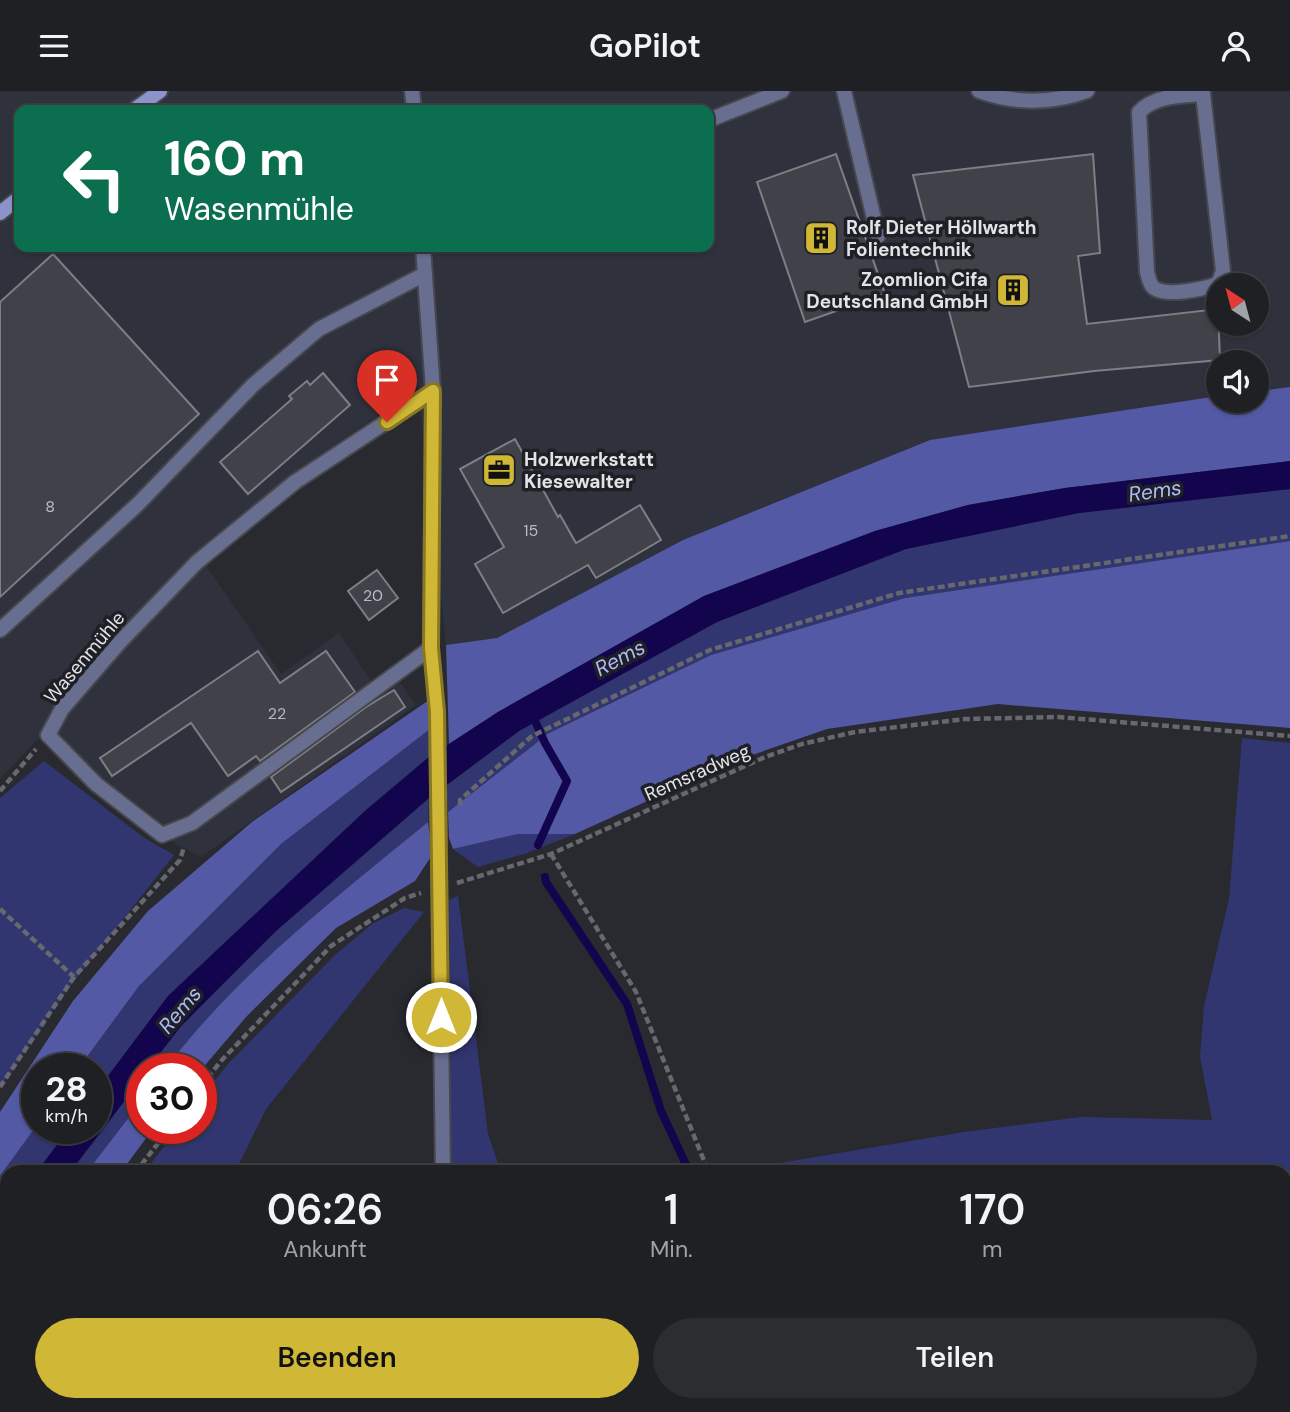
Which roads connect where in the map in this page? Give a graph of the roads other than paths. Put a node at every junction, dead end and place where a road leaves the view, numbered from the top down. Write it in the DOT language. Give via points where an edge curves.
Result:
graph roads {
  1 [pos="160,91"];
  2 [pos="782,91"];
  3 [pos="844,91"];
  4 [pos="979,91"];
  5 [pos="1087,91"];
  6 [pos="1203,93"];
  7 [pos="141,105"];
  8 [pos="714,118"];
  9 [pos="14,202"];
  10 [pos="0,213"];
  11 [pos="878,236"];
  12 [pos="423,252"];
  13 [pos="425,274"];
  14 [pos="433,391"];
  15 [pos="0,630"];
  16 [pos="431,648"];
  17 [pos="443,1165"];
  1 -- 7 [label="street"];
  2 -- 8 [label="street"];
  3 -- 11 [label="street"];
  4 -- 5 [label="street" via="1003,100 1051,101"];
  6 -- 6 [label="street" via="1223,271 1218,284 1198,292 1157,290 1150,285 1147,272 1139,112 1166,97"];
  9 -- 10 [label="street"];
  12 -- 13 [label="street"];
  13 -- 14 [label="street"];
  13 -- 15 [label="street" via="319,329 253,385 138,504"];
  14 -- 16 [label="street"];
  14 -- 16 [label="street, Wasenmühle" via="295,482 197,562 62,709 48,735 96,784 162,835 192,823"];
  16 -- 17 [label="street" via="437,712"];
}
